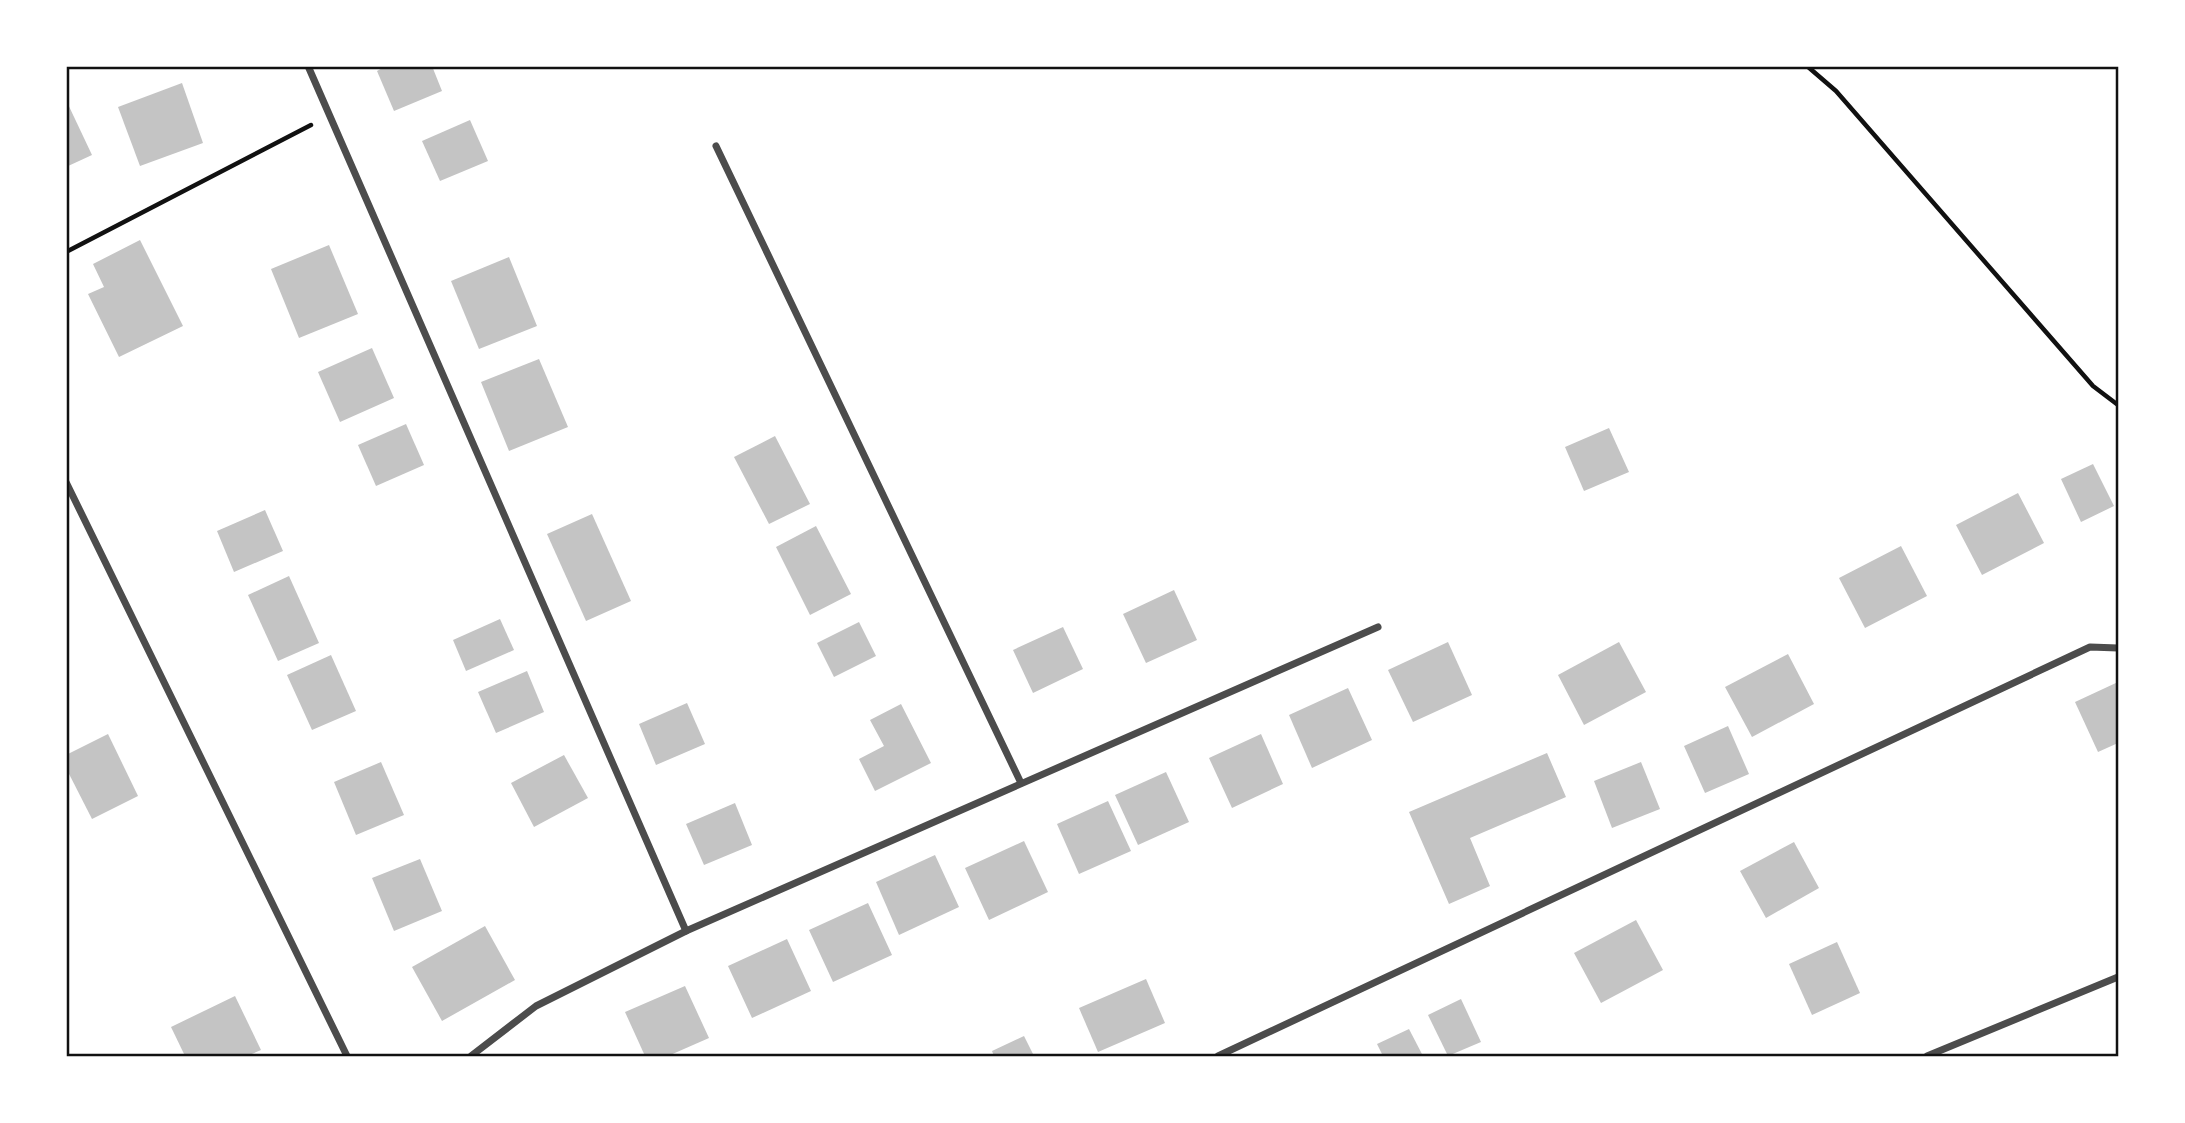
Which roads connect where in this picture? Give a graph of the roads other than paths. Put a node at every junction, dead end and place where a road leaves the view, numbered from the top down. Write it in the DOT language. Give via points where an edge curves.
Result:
graph roads {
  1 [pos="309,66"];
  2 [pos="716,146"];
  3 [pos="66,482"];
  4 [pos="1378,627"];
  5 [pos="2119,648"];
  6 [pos="1021,783"];
  7 [pos="686,931"];
  8 [pos="2119,977"];
  9 [pos="347,1056"];
  10 [pos="471,1056"];
  11 [pos="1218,1056"];
  12 [pos="1927,1056"];
  1 -- 7 [label="street"];
  2 -- 6 [label="street"];
  3 -- 9 [label="street"];
  4 -- 6 [label="street"];
  5 -- 11 [label="street" via="2090,647"];
  6 -- 7 [label="street"];
  7 -- 10 [label="street" via="536,1006"];
  8 -- 12 [label="street"];
}
